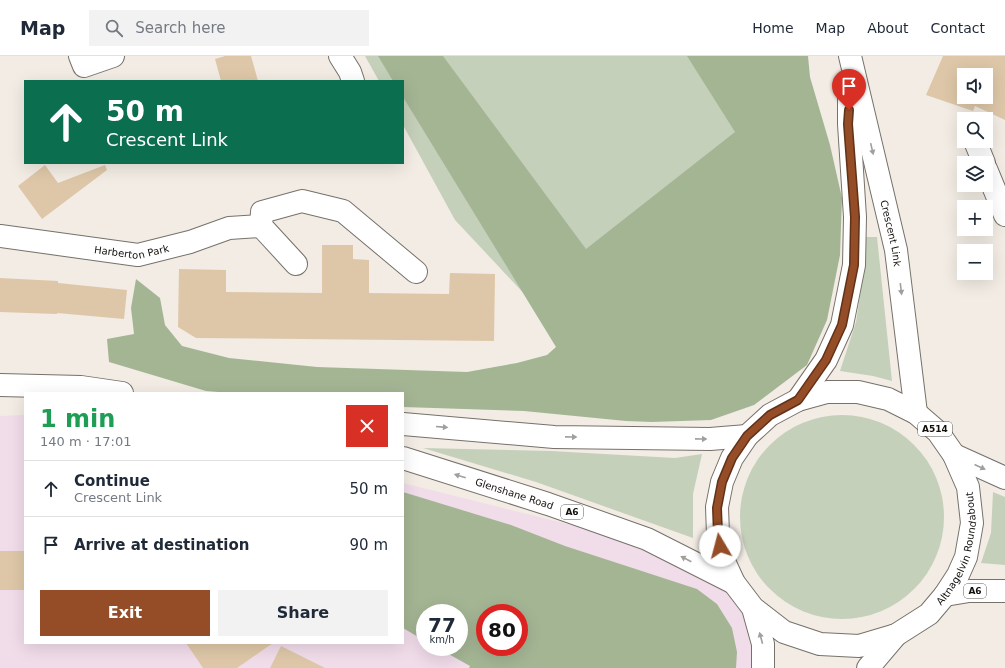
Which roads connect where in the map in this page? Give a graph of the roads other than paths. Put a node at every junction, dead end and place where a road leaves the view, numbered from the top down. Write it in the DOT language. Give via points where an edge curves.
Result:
graph roads {
  1 [pos="80,56"];
  2 [pos="113,56"];
  3 [pos="340,56"];
  4 [pos="850,56"];
  5 [pos="353,80"];
  6 [pos="993,186"];
  7 [pos="1005,214"];
  8 [pos="261,226"];
  9 [pos="0,236"];
  10 [pos="296,264"];
  11 [pos="416,272"];
  12 [pos="0,385"];
  13 [pos="115,392"];
  14 [pos="798,400"];
  15 [pos="916,413"];
  16 [pos="404,424"];
  17 [pos="747,436"];
  18 [pos="954,455"];
  19 [pos="404,458"];
  20 [pos="1005,478"];
  21 [pos="734,583"];
  22 [pos="1005,592"];
  23 [pos="945,595"];
  24 [pos="753,608"];
  25 [pos="896,635"];
  26 [pos="763,668"];
  27 [pos="868,668"];
  1 -- 2 [label="main road" via="84,66"];
  3 -- 5 [label="main road"];
  4 -- 14 [label="main road, Crescent Link" via="848,124 855,217 854,265 842,325 826,360"];
  4 -- 15 [label="main road, Crescent Link, one-way" via="896,250"];
  6 -- 7 [label="main road"];
  8 -- 9 [label="main road, Harberton Park" via="229,228 190,242 138,255"];
  8 -- 10 [label="main road"];
  8 -- 11 [label="main road" via="262,212 302,200 343,211"];
  12 -- 13 [label="main road" via="82,387"];
  14 -- 15 [label="main road, Altnagelvin Roundabout / A514" via="827,392 858,392 888,399"];
  14 -- 17 [label="main road, Altnagelvin Roundabout / A514" via="770,415"];
  15 -- 18 [label="main road, Altnagelvin Roundabout / A514" via="938,432"];
  16 -- 17 [label="main road, one-way" via="554,436 710,439"];
  17 -- 21 [label="main road, Altnagelvin Roundabout / A514" via="732,458 722,482 717,508 720,546"];
  18 -- 20 [label="main road, one-way"];
  18 -- 23 [label="main road, Altnagelvin Roundabout / A514" via="968,488 972,522 966,557"];
  21 -- 19 [label="main road, Glenshane Road / A6, one-way" via="647,539 548,504"];
  21 -- 24 [label="main road, Altnagelvin Roundabout / A514"];
  22 -- 23 [label="main road, A6" via="969,591"];
  23 -- 25 [label="main road, Altnagelvin Roundabout / A514" via="929,614"];
  24 -- 25 [label="main road, Altnagelvin Roundabout / A514" via="784,632 820,644 859,646"];
  26 -- 24 [label="main road, A514, one-way" via="763,644"];
  25 -- 27 [label="main road, A514"];
}
